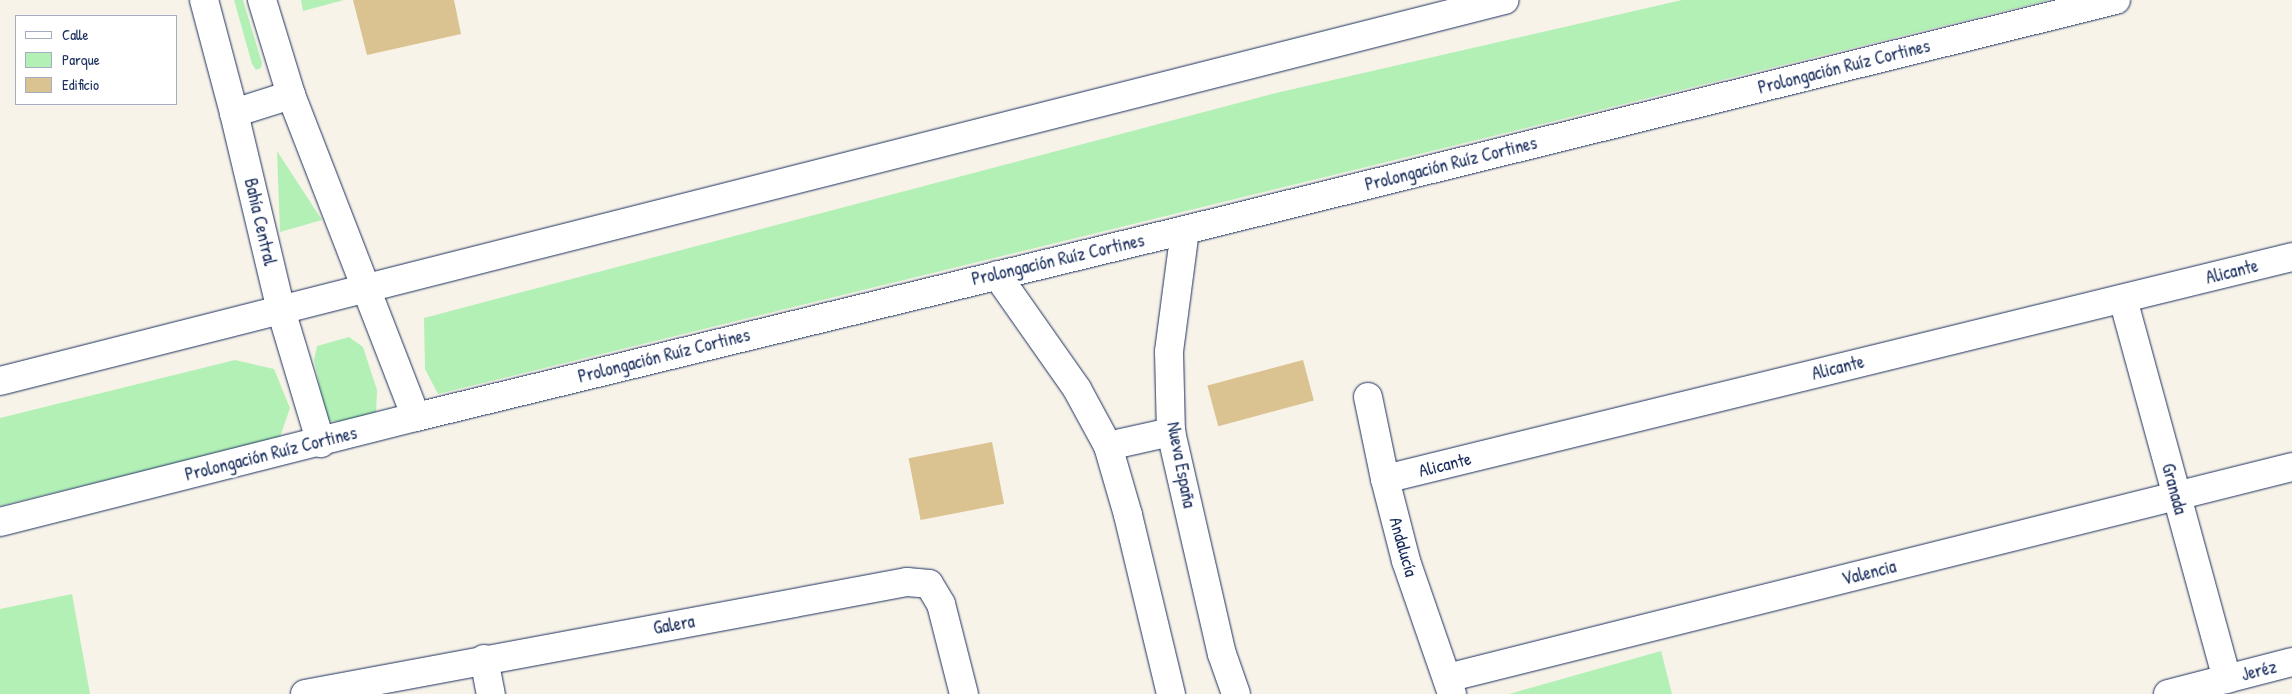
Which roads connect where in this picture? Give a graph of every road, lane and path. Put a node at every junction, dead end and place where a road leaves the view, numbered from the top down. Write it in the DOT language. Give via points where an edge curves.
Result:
graph roads {
  1 [pos="204,0"];
  2 [pos="262,0"];
  3 [pos="1505,0"];
  4 [pos="2116,0"];
  5 [pos="291,95"];
  6 [pos="234,113"];
  7 [pos="1185,230"];
  8 [pos="2292,257"];
  9 [pos="997,275"];
  10 [pos="367,289"];
  11 [pos="2123,298"];
  12 [pos="281,310"];
  13 [pos="0,381"];
  14 [pos="1368,397"];
  15 [pos="416,417"];
  16 [pos="1171,432"];
  17 [pos="321,443"];
  18 [pos="1108,446"];
  19 [pos="2292,467"];
  20 [pos="1385,480"];
  21 [pos="2176,497"];
  22 [pos="0,522"];
  23 [pos="484,660"];
  24 [pos="2292,662"];
  25 [pos="2227,679"];
  26 [pos="1450,686"];
  27 [pos="306,694"];
  28 [pos="491,694"];
  29 [pos="964,694"];
  30 [pos="1171,694"];
  31 [pos="1236,694"];
  32 [pos="2168,694"];
  1 -- 6 [label="street, Bahía Central"];
  2 -- 5 [label="street"];
  3 -- 10 [label="street"];
  4 -- 7 [label="street, Prolongación Ruíz Cortines"];
  5 -- 6 [label="street"];
  5 -- 10 [label="street"];
  6 -- 12 [label="street, Bahía Central"];
  7 -- 9 [label="street, Prolongación Ruíz Cortines"];
  7 -- 16 [label="street, Nueva España" via="1169,352"];
  8 -- 11 [label="street, Alicante"];
  9 -- 15 [label="street, Prolongación Ruíz Cortines"];
  9 -- 18 [label="street" via="1077,389"];
  10 -- 12 [label="street"];
  10 -- 15 [label="street"];
  11 -- 20 [label="street, Alicante"];
  11 -- 21 [label="street, Granada"];
  12 -- 13 [label="street"];
  12 -- 17 [label="street, Bahía Central"];
  14 -- 20 [label="street, Andalucía"];
  15 -- 17 [label="street, Prolongación Ruíz Cortines"];
  16 -- 18 [label="street"];
  16 -- 31 [label="street, Nueva España" via="1222,654"];
  17 -- 22 [label="street, Prolongación Ruíz Cortines"];
  18 -- 30 [label="street"];
  19 -- 21 [label="street, Valencia"];
  20 -- 26 [label="street, Andalucía" via="1406,561"];
  21 -- 25 [label="street, Granada"];
  21 -- 26 [label="street, Valencia"];
  23 -- 27 [label="street, Galera"];
  23 -- 28 [label="street"];
  23 -- 29 [label="street, Galera" via="907,582 929,584 941,604"];
  24 -- 25 [label="street, Jeréz"];
  25 -- 32 [label="street, Jeréz"];
}
